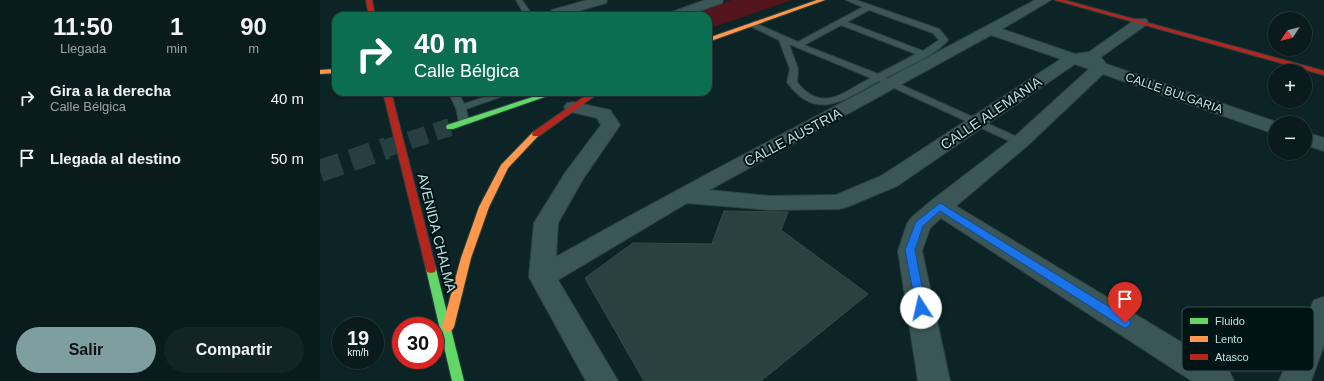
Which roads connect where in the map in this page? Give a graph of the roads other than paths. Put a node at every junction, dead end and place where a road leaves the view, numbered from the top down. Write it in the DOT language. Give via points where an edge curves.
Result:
graph roads {
  1 [pos="369,0"];
  2 [pos="519,0"];
  3 [pos="601,0"];
  4 [pos="717,0"];
  5 [pos="822,0"];
  6 [pos="849,0"];
  7 [pos="1045,0"];
  8 [pos="1058,0"];
  9 [pos="869,7"];
  10 [pos="555,11"];
  11 [pos="371,12"];
  12 [pos="526,12"];
  13 [pos="685,12"];
  14 [pos="840,22"];
  15 [pos="1141,22"];
  16 [pos="752,25"];
  17 [pos="990,30"];
  18 [pos="712,39"];
  19 [pos="783,39"];
  20 [pos="798,45"];
  21 [pos="923,54"];
  22 [pos="1072,59"];
  23 [pos="1096,62"];
  24 [pos="332,71"];
  25 [pos="320,72"];
  26 [pos="1324,73"];
  27 [pos="886,81"];
  28 [pos="389,96"];
  29 [pos="455,96"];
  30 [pos="496,96"];
  31 [pos="543,96"];
  32 [pos="590,96"];
  33 [pos="573,107"];
  34 [pos="461,108"];
  35 [pos="464,122"];
  36 [pos="976,123"];
  37 [pos="1268,125"];
  38 [pos="450,127"];
  39 [pos="1312,141"];
  40 [pos="1020,142"];
  41 [pos="1324,145"];
  42 [pos="682,195"];
  43 [pos="940,206"];
  44 [pos="542,277"];
  45 [pos="1324,308"];
  46 [pos="447,332"];
  47 [pos="1318,343"];
  48 [pos="1182,358"];
  49 [pos="1202,371"];
  50 [pos="1301,371"];
  51 [pos="458,381"];
  52 [pos="602,381"];
  53 [pos="934,381"];
  54 [pos="1218,381"];
  55 [pos="1295,381"];
  1 -- 11 [label="main road"];
  2 -- 12 [label="lane"];
  3 -- 10 [label="street"];
  4 -- 13 [label="street"];
  5 -- 16 [label="main road"];
  6 -- 9 [label="lane"];
  7 -- 17 [label="street, CALLE AUSTRIA"];
  8 -- 15 [label="main road"];
  9 -- 14 [label="lane"];
  9 -- 21 [label="lane" via="936,31 944,40"];
  14 -- 20 [label="lane"];
  14 -- 21 [label="lane"];
  15 -- 23 [label="street, CALLE ALEMANIA"];
  15 -- 26 [label="main road"];
  16 -- 18 [label="main road"];
  16 -- 19 [label="lane"];
  17 -- 22 [label="street"];
  17 -- 27 [label="street, CALLE AUSTRIA"];
  19 -- 20 [label="lane"];
  19 -- 27 [label="lane" via="794,70 792,82 800,94 813,100 824,103 834,101"];
  20 -- 27 [label="lane"];
  21 -- 27 [label="lane"];
  22 -- 23 [label="street, CALLE ALEMANIA"];
  22 -- 36 [label="street, CALLE ALEMANIA"];
  23 -- 37 [label="street, CALLE BULGARIA"];
  23 -- 40 [label="street"];
  24 -- 25 [label="main road"];
  27 -- 36 [label="lane"];
  27 -- 42 [label="street, CALLE AUSTRIA"];
  28 -- 46 [label="main road, AVENIDA CHALMA"];
  29 -- 34 [label="lane"];
  30 -- 34 [label="lane"];
  31 -- 35 [label="main road"];
  32 -- 33 [label="main road"];
  33 -- 44 [label="street" via="604,114 611,125 573,178 546,223"];
  33 -- 46 [label="main road" via="545,128 504,167 472,236"];
  34 -- 35 [label="lane"];
  35 -- 38 [label="main road"];
  36 -- 40 [label="lane"];
  36 -- 42 [label="street, CALLE ALEMANIA" via="889,181 839,202 770,203"];
  39 -- 41 [label="street"];
  40 -- 43 [label="street"];
  42 -- 44 [label="street, CALLE AUSTRIA"];
  43 -- 48 [label="street"];
  43 -- 53 [label="street" via="919,224 910,250"];
  44 -- 52 [label="street"];
  45 -- 47 [label="street"];
  46 -- 51 [label="main road, AVENIDA CHALMA"];
  49 -- 54 [label="street"];
  50 -- 55 [label="street"];
}
